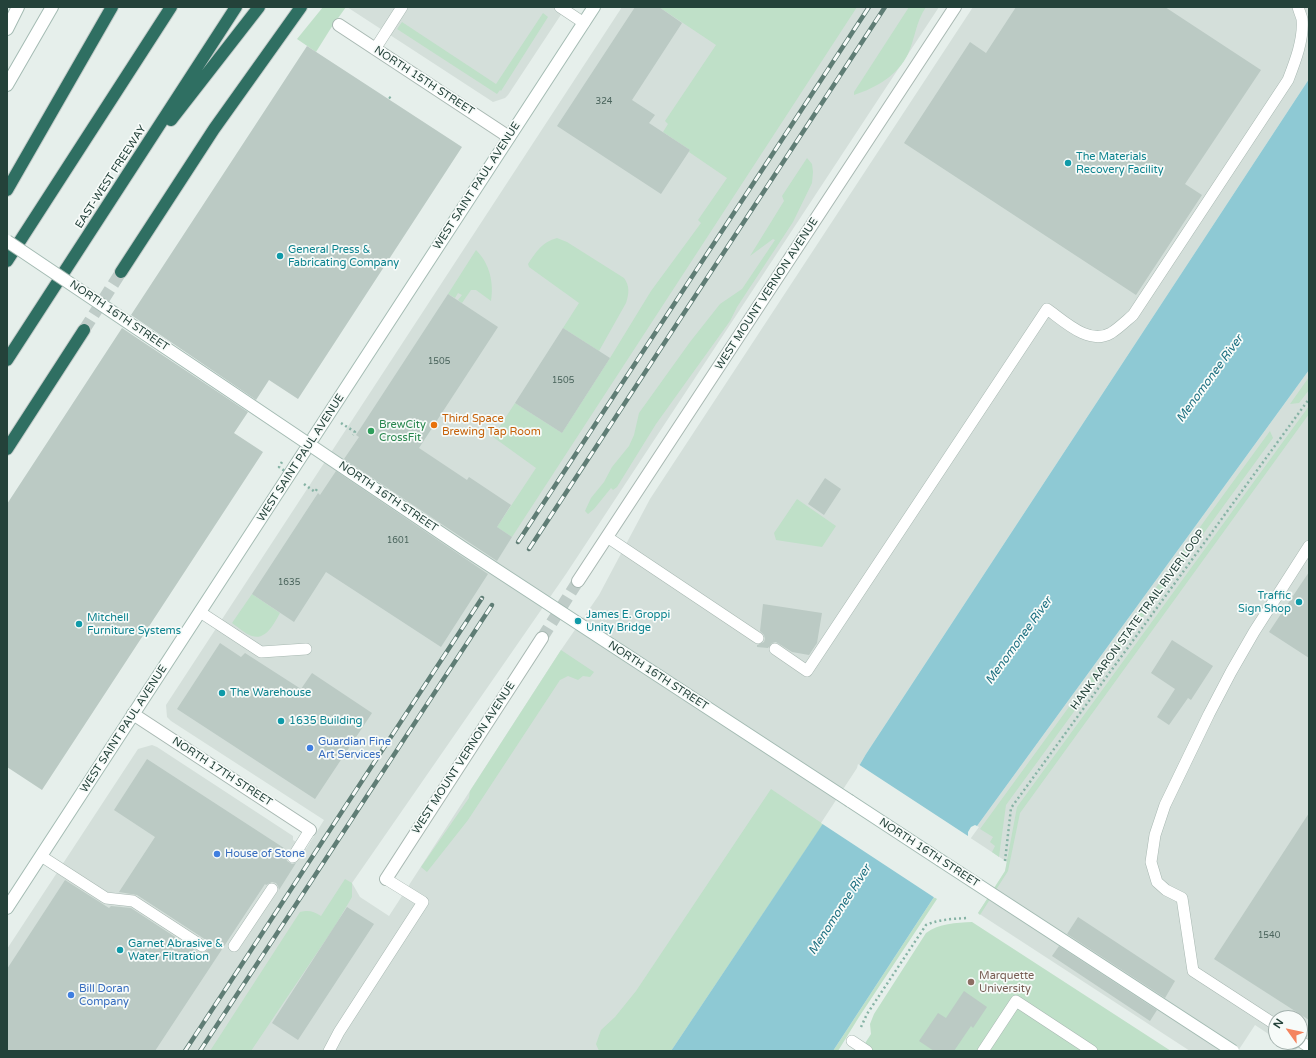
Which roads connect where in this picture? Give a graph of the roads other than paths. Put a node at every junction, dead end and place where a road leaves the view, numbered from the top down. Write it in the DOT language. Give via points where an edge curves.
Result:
graph roads {
  1 [pos="18,7"];
  2 [pos="52,7"];
  3 [pos="112,7"];
  4 [pos="171,7"];
  5 [pos="236,7"];
  6 [pos="259,7"];
  7 [pos="301,7"];
  8 [pos="402,7"];
  9 [pos="560,7"];
  10 [pos="594,7"];
  11 [pos="955,7"];
  12 [pos="1298,7"];
  13 [pos="584,23"];
  14 [pos="339,25"];
  15 [pos="7,28"];
  16 [pos="375,49"];
  17 [pos="7,85"];
  18 [pos="509,137"];
  19 [pos="118,189"];
  20 [pos="7,190"];
  21 [pos="7,241"];
  22 [pos="7,261"];
  23 [pos="121,272"];
  24 [pos="84,330"];
  25 [pos="7,360"];
  26 [pos="7,449"];
  27 [pos="607,537"];
  28 [pos="1309,546"];
  29 [pos="578,582"];
  30 [pos="200,612"];
  31 [pos="542,638"];
  32 [pos="758,638"];
  33 [pos="306,649"];
  34 [pos="775,649"];
  35 [pos="133,714"];
  36 [pos="310,830"];
  37 [pos="41,856"];
  38 [pos="293,857"];
  39 [pos="386,879"];
  40 [pos="272,889"];
  41 [pos="7,908"];
  42 [pos="202,946"];
  43 [pos="234,946"];
  44 [pos="1268,1020"];
  45 [pos="852,1041"];
  46 [pos="329,1051"];
  47 [pos="867,1051"];
  48 [pos="983,1051"];
  49 [pos="1092,1051"];
  50 [pos="1233,1051"];
  1 -- 15 [label="street"];
  2 -- 17 [label="street"];
  3 -- 20 [label="highway"];
  4 -- 22 [label="highway"];
  5 -- 19 [label="highway, EAST-WEST FREEWAY"];
  6 -- 19 [label="highway"];
  7 -- 23 [label="highway" via="214,129"];
  8 -- 16 [label="lane"];
  9 -- 13 [label="lane"];
  10 -- 13 [label="street, WEST SAINT PAUL AVENUE"];
  11 -- 27 [label="street, WEST MOUNT VERNON AVENUE"];
  12 -- 34 [label="lane" via="1302,19 1301,37 1288,80 1133,315 1110,334 1096,337 1083,334 1047,309 807,671"];
  13 -- 18 [label="street, WEST SAINT PAUL AVENUE"];
  14 -- 16 [label="street, NORTH 15TH STREET"];
  16 -- 18 [label="street, NORTH 15TH STREET"];
  18 -- 30 [label="street, WEST SAINT PAUL AVENUE"];
  19 -- 25 [label="highway, EAST-WEST FREEWAY"];
  21 -- 50 [label="street, NORTH 16TH STREET, bridge" via="463,548"];
  24 -- 26 [label="highway"];
  27 -- 29 [label="street, WEST MOUNT VERNON AVENUE"];
  27 -- 32 [label="lane"];
  28 -- 44 [label="lane" via="1254,632 1209,714 1165,805 1155,835 1151,862 1157,882 1182,898 1193,971"];
  30 -- 33 [label="lane" via="261,652"];
  30 -- 35 [label="street, WEST SAINT PAUL AVENUE"];
  31 -- 39 [label="street, WEST MOUNT VERNON AVENUE"];
  35 -- 36 [label="street, NORTH 17TH STREET"];
  35 -- 37 [label="street, WEST SAINT PAUL AVENUE"];
  36 -- 38 [label="lane"];
  37 -- 41 [label="street, WEST SAINT PAUL AVENUE"];
  37 -- 42 [label="lane" via="106,898 133,901"];
  39 -- 46 [label="lane" via="423,902"];
  40 -- 43 [label="lane"];
  45 -- 47 [label="lane"];
  48 -- 49 [label="lane" via="1016,1001"];
}
